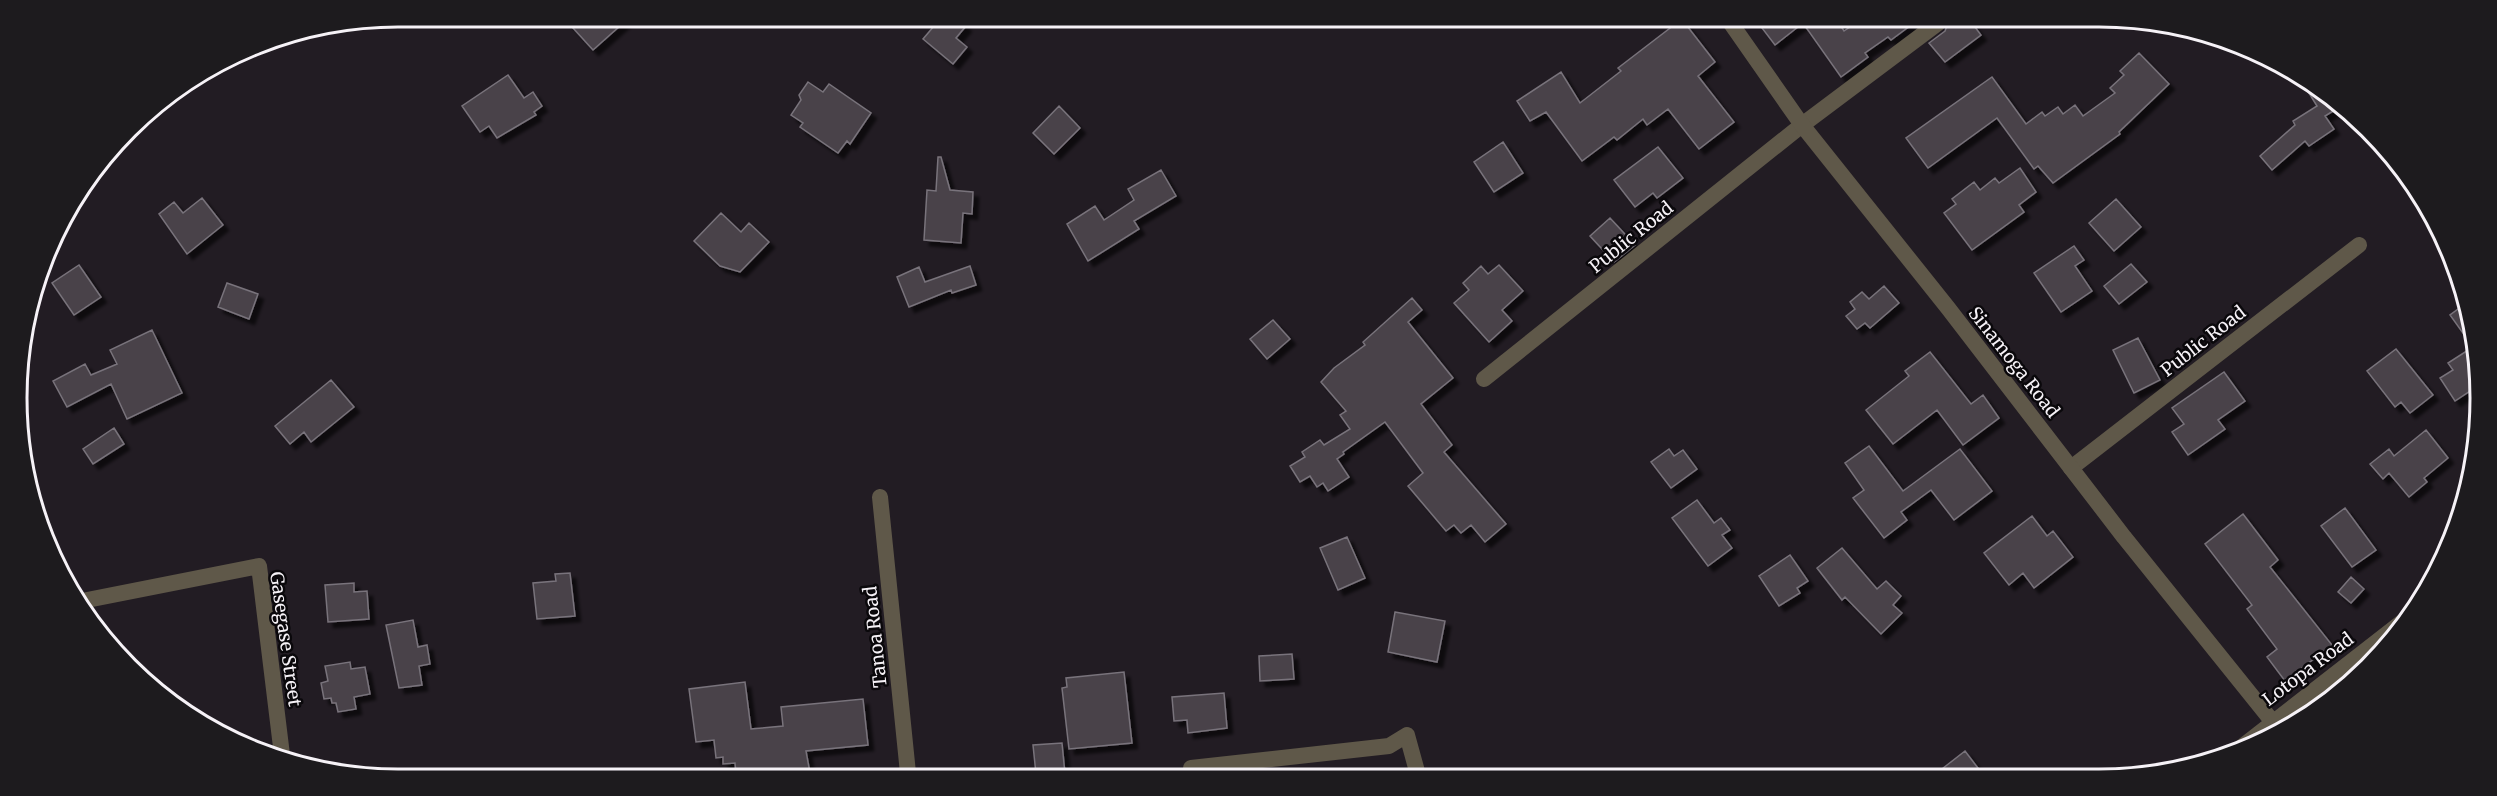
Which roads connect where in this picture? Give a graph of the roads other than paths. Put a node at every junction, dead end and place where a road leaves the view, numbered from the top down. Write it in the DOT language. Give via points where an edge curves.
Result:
graph roads {
  1 [pos="1733,27"];
  2 [pos="1933,27"];
  3 [pos="1802,125"];
  4 [pos="2359,245"];
  5 [pos="1484,379"];
  6 [pos="2071,468"];
  7 [pos="880,497"];
  8 [pos="87,600"];
  9 [pos="2385,634"];
  10 [pos="2272,721"];
  11 [pos="2257,734"];
  12 [pos="281,750"];
  13 [pos="1191,768"];
  14 [pos="908,769"];
  15 [pos="1416,769"];
  1 -- 3 [label="street, Sinamoga Road"];
  2 -- 3 [label="street, Public Road"];
  3 -- 5 [label="street, Public Road"];
  3 -- 6 [label="street, Sinamoga Road"];
  4 -- 6 [label="street, Public Road"];
  6 -- 10 [label="street, Sinamoga Road"];
  7 -- 14 [label="street, Tanoa Road"];
  8 -- 12 [label="street, Gasegase Street" via="259,566"];
  9 -- 10 [label="street, Lotopa Road"];
  10 -- 11 [label="street, Lotopa Road"];
  13 -- 15 [label="street" via="1389,746 1407,735"];
}
